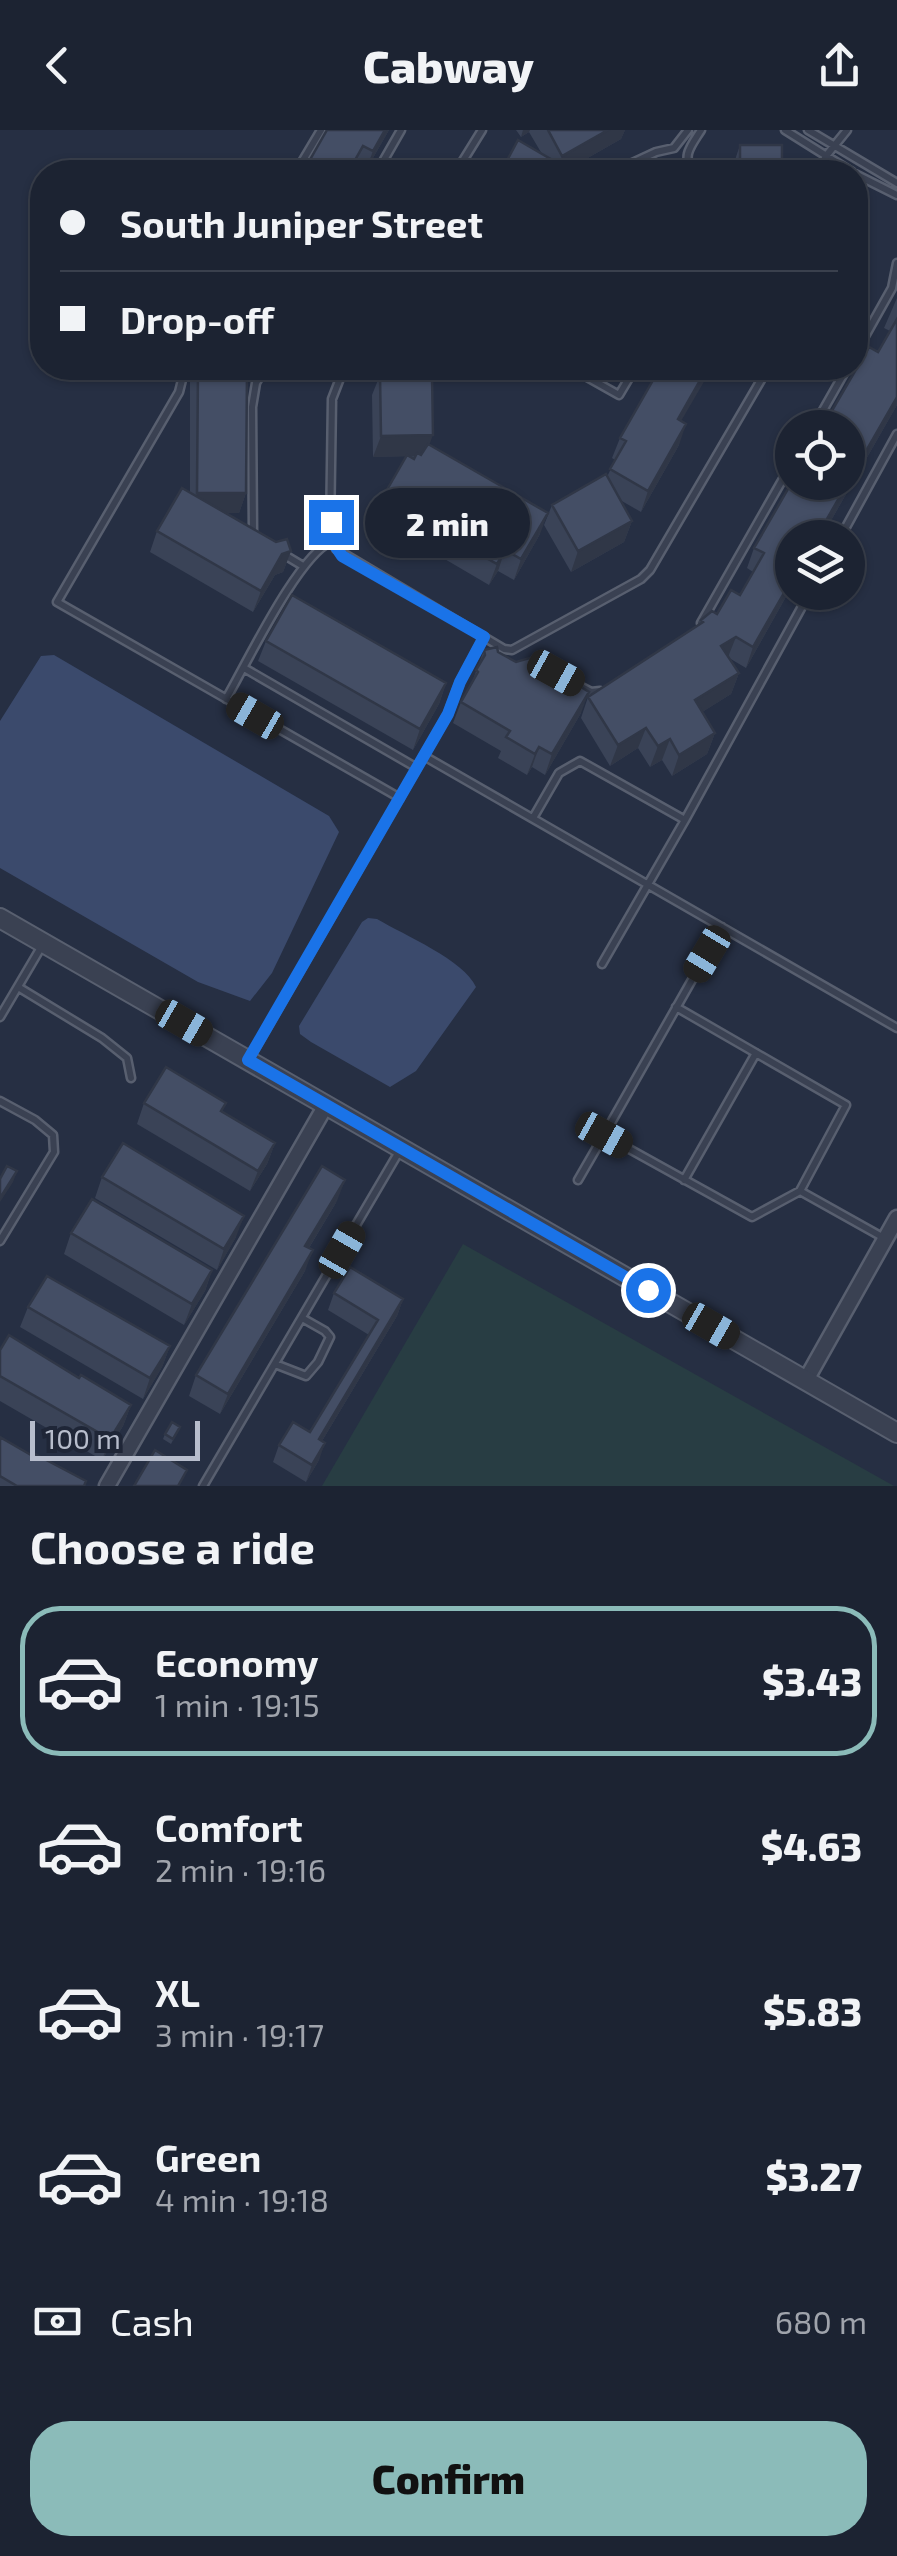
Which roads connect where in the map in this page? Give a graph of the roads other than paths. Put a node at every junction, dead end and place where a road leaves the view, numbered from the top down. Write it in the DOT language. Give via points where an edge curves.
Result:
graph roads {
  1 [pos="321,130"];
  2 [pos="401,130"];
  3 [pos="482,130"];
  4 [pos="688,130"];
  5 [pos="700,130"];
  6 [pos="785,130"];
  7 [pos="808,130"];
  8 [pos="847,130"];
  9 [pos="835,146"];
  10 [pos="826,156"];
  11 [pos="303,160"];
  12 [pos="384,160"];
  13 [pos="463,160"];
  14 [pos="639,160"];
  15 [pos="687,160"];
  16 [pos="824,160"];
  17 [pos="833,160"];
  18 [pos="859,160"];
  19 [pos="868,165"];
  20 [pos="868,180"];
  21 [pos="897,182"];
  22 [pos="897,195"];
  23 [pos="897,264"];
  24 [pos="868,331"];
  25 [pos="182,380"];
  26 [pos="258,380"];
  27 [pos="339,380"];
  28 [pos="592,380"];
  29 [pos="628,380"];
  30 [pos="761,380"];
  31 [pos="840,380"];
  32 [pos="823,410"];
  33 [pos="897,434"];
  34 [pos="775,493"];
  35 [pos="850,520"];
  36 [pos="260,541"];
  37 [pos="332,541"];
  38 [pos="274,549"];
  39 [pos="303,566"];
  40 [pos="800,610"];
  41 [pos="691,634"];
  42 [pos="484,637"];
  43 [pos="519,649"];
  44 [pos="527,657"];
  45 [pos="244,668"];
  46 [pos="556,673"];
  47 [pos="615,682"];
  48 [pos="226,699"];
  49 [pos="424,756"];
  50 [pos="417,768"];
  51 [pos="400,798"];
  52 [pos="533,818"];
  53 [pos="685,820"];
  54 [pos="648,885"];
  55 [pos="0,918"];
  56 [pos="722,928"];
  57 [pos="43,943"];
  58 [pos="602,964"];
  59 [pos="18,987"];
  60 [pos="676,1007"];
  61 [pos="0,1018"];
  62 [pos="897,1028"];
  63 [pos="756,1054"];
  64 [pos="248,1060"];
  65 [pos="131,1078"];
  66 [pos="0,1100"];
  67 [pos="326,1105"];
  68 [pos="604,1135"];
  69 [pos="401,1148"];
  70 [pos="578,1180"];
  71 [pos="684,1180"];
  72 [pos="800,1191"];
  73 [pos="897,1218"];
  74 [pos="886,1238"];
  75 [pos="0,1241"];
  76 [pos="302,1318"];
  77 [pos="275,1364"];
  78 [pos="806,1380"];
  79 [pos="897,1433"];
  80 [pos="108,1486"];
  81 [pos="203,1486"];
  1 -- 11 [label="lane"];
  2 -- 12 [label="lane"];
  3 -- 13 [label="lane"];
  4 -- 14 [label="lane" via="674,148"];
  5 -- 15 [label="lane"];
  6 -- 10 [label="lane"];
  7 -- 9 [label="lane"];
  8 -- 9 [label="lane"];
  9 -- 10 [label="lane"];
  9 -- 18 [label="lane"];
  10 -- 16 [label="lane"];
  10 -- 17 [label="lane"];
  19 -- 21 [label="lane"];
  20 -- 22 [label="lane"];
  23 -- 24 [label="lane"];
  25 -- 48 [label="lane" via="57,602"];
  26 -- 36 [label="lane" via="252,530"];
  27 -- 37 [label="lane" via="332,399"];
  28 -- 29 [label="lane" via="619,395"];
  30 -- 43 [label="lane" via="650,570"];
  31 -- 32 [label="lane"];
  33 -- 35 [label="lane"];
  34 -- 41 [label="lane"];
  37 -- 39 [label="lane"];
  37 -- 42 [label="lane" via="342,556"];
  38 -- 39 [label="lane"];
  39 -- 45 [label="lane"];
  40 -- 53 [label="lane"];
  42 -- 43 [label="lane"];
  42 -- 49 [label="lane"];
  43 -- 44 [label="lane"];
  45 -- 48 [label="lane"];
  45 -- 50 [label="lane"];
  46 -- 47 [label="lane" via="592,692"];
  48 -- 51 [label="lane"];
  49 -- 50 [label="lane"];
  49 -- 52 [label="lane"];
  50 -- 51 [label="lane"];
  51 -- 64 [label="lane"];
  52 -- 53 [label="lane" via="559,774 580,760"];
  52 -- 54 [label="lane"];
  53 -- 54 [label="lane"];
  54 -- 56 [label="lane"];
  54 -- 58 [label="lane"];
  55 -- 57 [label="street"];
  56 -- 60 [label="lane"];
  56 -- 62 [label="lane"];
  57 -- 59 [label="lane"];
  57 -- 64 [label="street"];
  59 -- 61 [label="lane"];
  59 -- 65 [label="lane" via="115,1048 127,1058"];
  60 -- 63 [label="lane"];
  60 -- 68 [label="lane"];
  63 -- 71 [label="lane"];
  63 -- 72 [label="lane" via="846,1105"];
  64 -- 67 [label="street"];
  66 -- 75 [label="lane" via="53,1135 54,1152"];
  67 -- 69 [label="street"];
  67 -- 80 [label="street"];
  68 -- 70 [label="lane"];
  68 -- 71 [label="lane"];
  69 -- 76 [label="lane"];
  69 -- 78 [label="street"];
  71 -- 72 [label="lane" via="752,1217"];
  72 -- 74 [label="lane"];
  73 -- 74 [label="street"];
  74 -- 78 [label="street"];
  76 -- 77 [label="lane"];
  76 -- 77 [label="lane" via="330,1337 318,1362 306,1376"];
  77 -- 81 [label="lane"];
  78 -- 79 [label="street"];
}
